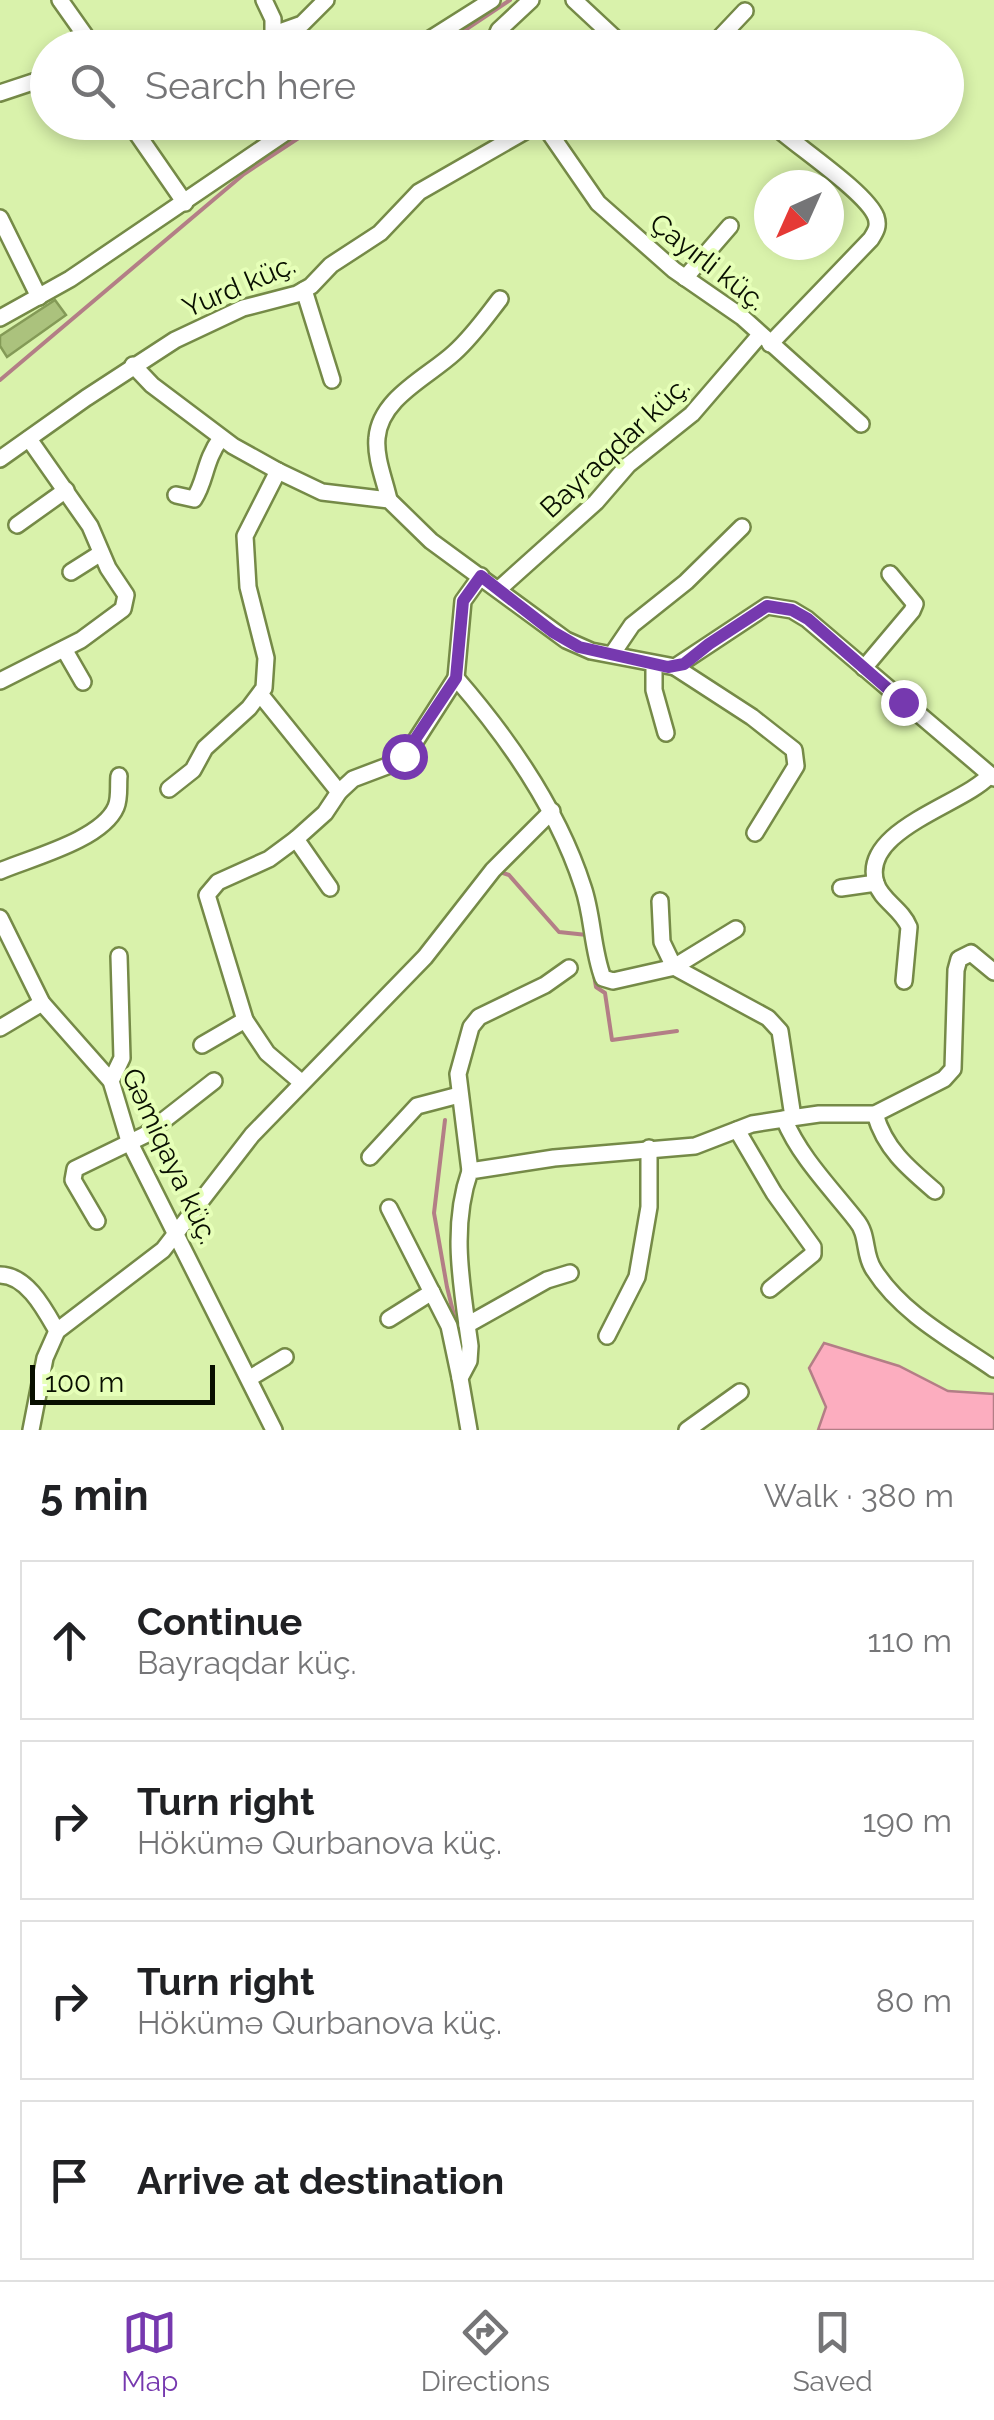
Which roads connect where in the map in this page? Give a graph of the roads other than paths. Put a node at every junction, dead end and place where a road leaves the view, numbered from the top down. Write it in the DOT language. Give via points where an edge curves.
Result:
graph roads {
  1 [pos="60,0"];
  2 [pos="264,0"];
  3 [pos="326,0"];
  4 [pos="492,0"];
  5 [pos="531,0"];
  6 [pos="574,0"];
  7 [pos="464,7"];
  8 [pos="745,11"];
  9 [pos="81,30"];
  10 [pos="273,30"];
  11 [pos="292,30"];
  12 [pos="437,30"];
  13 [pos="499,30"];
  14 [pos="606,30"];
  15 [pos="727,30"];
  16 [pos="30,83"];
  17 [pos="0,93"];
  18 [pos="141,140"];
  19 [pos="275,140"];
  20 [pos="511,140"];
  21 [pos="554,140"];
  22 [pos="789,140"];
  23 [pos="185,203"];
  24 [pos="0,218"];
  25 [pos="730,226"];
  26 [pos="685,278"];
  27 [pos="304,290"];
  28 [pos="39,297"];
  29 [pos="500,299"];
  30 [pos="0,318"];
  31 [pos="765,339"];
  32 [pos="134,365"];
  33 [pos="332,380"];
  34 [pos="861,424"];
  35 [pos="29,438"];
  36 [pos="221,438"];
  37 [pos="0,460"];
  38 [pos="278,471"];
  39 [pos="66,490"];
  40 [pos="176,495"];
  41 [pos="389,500"];
  42 [pos="17,524"];
  43 [pos="742,527"];
  44 [pos="101,552"];
  45 [pos="71,572"];
  46 [pos="890,574"];
  47 [pos="481,576"];
  48 [pos="500,589"];
  49 [pos="64,649"];
  50 [pos="613,653"];
  51 [pos="654,664"];
  52 [pos="676,667"];
  53 [pos="864,668"];
  54 [pos="456,678"];
  55 [pos="0,681"];
  56 [pos="83,682"];
  57 [pos="260,694"];
  58 [pos="666,734"];
  59 [pos="119,776"];
  60 [pos="992,776"];
  61 [pos="170,789"];
  62 [pos="338,792"];
  63 [pos="552,811"];
  64 [pos="756,833"];
  65 [pos="296,839"];
  66 [pos="0,871"];
  67 [pos="876,882"];
  68 [pos="330,888"];
  69 [pos="841,888"];
  70 [pos="660,901"];
  71 [pos="1,924"];
  72 [pos="736,929"];
  73 [pos="118,956"];
  74 [pos="675,967"];
  75 [pos="569,968"];
  76 [pos="994,972"];
  77 [pos="904,981"];
  78 [pos="42,1003"];
  79 [pos="244,1020"];
  80 [pos="0,1028"];
  81 [pos="202,1045"];
  82 [pos="111,1081"];
  83 [pos="214,1081"];
  84 [pos="301,1082"];
  85 [pos="459,1095"];
  86 [pos="875,1114"];
  87 [pos="788,1118"];
  88 [pos="736,1130"];
  89 [pos="129,1141"];
  90 [pos="649,1148"];
  91 [pos="370,1157"];
  92 [pos="470,1171"];
  93 [pos="935,1191"];
  94 [pos="390,1208"];
  95 [pos="97,1221"];
  96 [pos="176,1236"];
  97 [pos="570,1272"];
  98 [pos="0,1275"];
  99 [pos="770,1289"];
  100 [pos="432,1292"];
  101 [pos="389,1319"];
  102 [pos="467,1324"];
  103 [pos="57,1331"];
  104 [pos="607,1336"];
  105 [pos="285,1357"];
  106 [pos="994,1369"];
  107 [pos="250,1378"];
  108 [pos="460,1378"];
  109 [pos="740,1392"];
  110 [pos="32,1430"];
  111 [pos="274,1430"];
  112 [pos="469,1430"];
  113 [pos="687,1430"];
  1 -- 9 [label="street"];
  2 -- 10 [label="street"];
  3 -- 11 [label="street"];
  4 -- 7 [label="street"];
  5 -- 13 [label="street"];
  6 -- 14 [label="street"];
  7 -- 12 [label="street"];
  8 -- 15 [label="street"];
  16 -- 17 [label="street"];
  18 -- 23 [label="street"];
  19 -- 23 [label="street"];
  20 -- 27 [label="street, Yurd küç." via="420,192 380,234"];
  21 -- 26 [label="street, Çayırli küç." via="598,203"];
  22 -- 31 [label="street, Bayraqdar küç." via="858,194 875,214 877,229"];
  23 -- 28 [label="street"];
  24 -- 28 [label="street"];
  25 -- 26 [label="street"];
  26 -- 31 [label="street, Çayırli küç."];
  27 -- 32 [label="street, Yurd küç." via="242,308"];
  27 -- 33 [label="street"];
  28 -- 30 [label="street"];
  29 -- 41 [label="street" via="468,340 382,421 378,452"];
  31 -- 34 [label="street, Çayırli küç."];
  31 -- 48 [label="street, Bayraqdar küç."];
  32 -- 35 [label="street, Yurd küç."];
  32 -- 36 [label="street"];
  35 -- 37 [label="street, Yurd küç."];
  35 -- 39 [label="street"];
  36 -- 38 [label="street"];
  36 -- 40 [label="street" via="198,495"];
  38 -- 41 [label="street" via="322,492"];
  38 -- 57 [label="street" via="245,536 248,586 266,658"];
  39 -- 42 [label="street"];
  39 -- 44 [label="street"];
  41 -- 47 [label="street"];
  43 -- 50 [label="street" via="632,625"];
  44 -- 45 [label="street"];
  44 -- 49 [label="street" via="126,602"];
  46 -- 53 [label="street" via="914,604"];
  47 -- 48 [label="street"];
  47 -- 54 [label="street" via="463,601"];
  48 -- 50 [label="street" via="566,640"];
  49 -- 55 [label="street"];
  49 -- 56 [label="street"];
  50 -- 51 [label="street"];
  51 -- 52 [label="street"];
  51 -- 58 [label="street"];
  52 -- 53 [label="street" via="767,606 808,619"];
  52 -- 64 [label="street" via="794,750 796,766"];
  53 -- 60 [label="street"];
  54 -- 62 [label="street" via="404,756"];
  54 -- 63 [label="street"];
  57 -- 61 [label="street"];
  57 -- 62 [label="street"];
  59 -- 66 [label="street" via="118,800 108,818 67,846"];
  60 -- 67 [label="street" via="892,840 878,855"];
  62 -- 65 [label="street"];
  63 -- 74 [label="street" via="586,894 603,978 613,982"];
  63 -- 84 [label="street" via="492,870 425,957"];
  65 -- 68 [label="street"];
  65 -- 79 [label="street" via="218,882 207,895"];
  67 -- 69 [label="street"];
  67 -- 77 [label="street" via="908,927"];
  70 -- 74 [label="street" via="662,942"];
  71 -- 78 [label="street, Gəmiqaya küç."];
  72 -- 74 [label="street"];
  73 -- 82 [label="street" via="122,1058"];
  74 -- 87 [label="street" via="776,1024"];
  75 -- 85 [label="street" via="479,1017 462,1055"];
  76 -- 86 [label="street" via="971,953 960,960 950,1074"];
  78 -- 80 [label="street"];
  78 -- 82 [label="street, Gəmiqaya küç."];
  79 -- 81 [label="street"];
  79 -- 84 [label="street"];
  82 -- 89 [label="street, Gəmiqaya küç."];
  83 -- 89 [label="street"];
  84 -- 96 [label="street"];
  85 -- 91 [label="street" via="417,1106"];
  85 -- 92 [label="street"];
  86 -- 87 [label="street"];
  86 -- 93 [label="street" via="890,1148"];
  87 -- 88 [label="street"];
  87 -- 106 [label="street" via="821,1178 860,1224 873,1269 928,1324"];
  88 -- 90 [label="street" via="696,1146"];
  88 -- 99 [label="street" via="813,1247 813,1254"];
  89 -- 95 [label="street" via="72,1174"];
  89 -- 96 [label="street, Gəmiqaya küç."];
  90 -- 92 [label="street"];
  90 -- 104 [label="street" via="649,1206 637,1277"];
  92 -- 102 [label="street" via="458,1236"];
  94 -- 100 [label="street"];
  96 -- 103 [label="street"];
  96 -- 107 [label="street, Gəmiqaya küç."];
  97 -- 102 [label="street"];
  98 -- 103 [label="street" via="25,1286"];
  100 -- 101 [label="street"];
  100 -- 108 [label="street"];
  102 -- 108 [label="street" via="468,1361"];
  103 -- 110 [label="street" via="45,1358"];
  105 -- 107 [label="street"];
  107 -- 111 [label="street, Gəmiqaya küç."];
  108 -- 112 [label="street"];
  109 -- 113 [label="street"];
}
